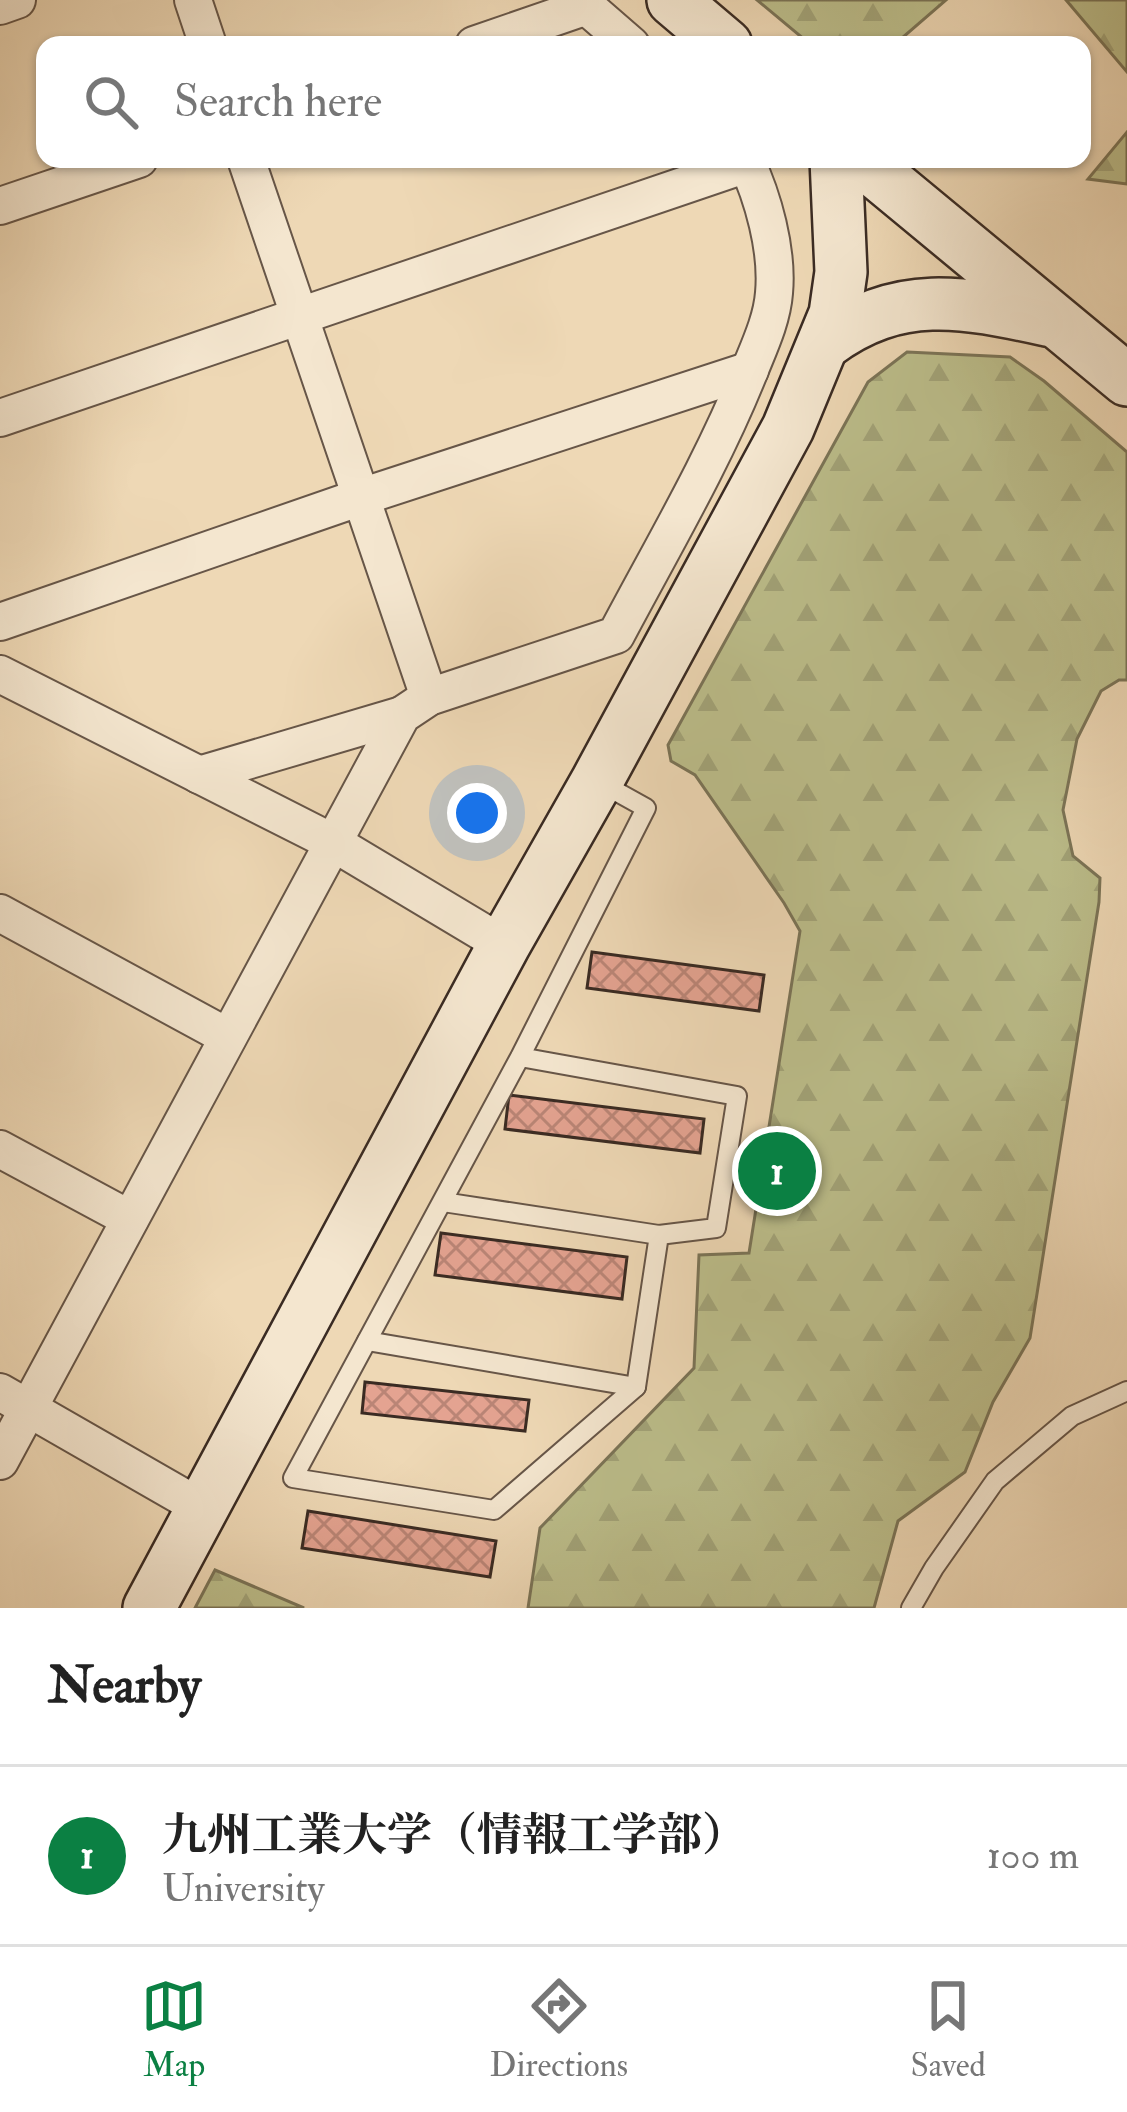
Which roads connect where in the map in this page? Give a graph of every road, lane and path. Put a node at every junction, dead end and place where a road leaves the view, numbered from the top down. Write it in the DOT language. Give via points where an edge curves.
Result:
graph roads {
  1 [pos="17,0"];
  2 [pos="193,0"];
  3 [pos="673,0"];
  4 [pos="583,3"];
  5 [pos="0,6"];
  6 [pos="205,36"];
  7 [pos="497,36"];
  8 [pos="621,36"];
  9 [pos="715,36"];
  10 [pos="112,168"];
  11 [pos="249,168"];
  12 [pos="726,168"];
  13 [pos="749,168"];
  14 [pos="836,168"];
  15 [pos="871,168"];
  16 [pos="0,206"];
  17 [pos="299,316"];
  18 [pos="1055,322"];
  19 [pos="825,344"];
  20 [pos="750,370"];
  21 [pos="1127,380"];
  22 [pos="0,418"];
  23 [pos="361,497"];
  24 [pos="0,622"];
  25 [pos="0,674"];
  26 [pos="416,706"];
  27 [pos="199,775"];
  28 [pos="597,781"];
  29 [pos="332,842"];
  30 [pos="0,913"];
  31 [pos="505,945"];
  32 [pos="228,1037"];
  33 [pos="520,1057"];
  34 [pos="0,1149"];
  35 [pos="442,1202"];
  36 [pos="130,1220"];
  37 [pos="658,1235"];
  38 [pos="367,1342"];
  39 [pos="636,1388"];
  40 [pos="1127,1391"];
  41 [pos="14,1400"];
  42 [pos="0,1461"];
  43 [pos="202,1508"];
  44 [pos="148,1608"];
  45 [pos="911,1608"];
  1 -- 5 [label="street"];
  2 -- 6 [label="street"];
  3 -- 9 [label="street"];
  4 -- 7 [label="street"];
  4 -- 8 [label="street"];
  10 -- 16 [label="street"];
  11 -- 17 [label="street"];
  12 -- 17 [label="street"];
  13 -- 20 [label="street" via="764,208 774,293"];
  14 -- 19 [label="street" via="841,272"];
  15 -- 18 [label="street"];
  17 -- 22 [label="street"];
  17 -- 23 [label="street"];
  18 -- 19 [label="street" via="956,303 916,305 874,314"];
  18 -- 21 [label="street"];
  19 -- 28 [label="street" via="788,428"];
  20 -- 23 [label="street"];
  20 -- 26 [label="street" via="616,635"];
  23 -- 24 [label="street"];
  23 -- 26 [label="street"];
  25 -- 27 [label="street"];
  26 -- 27 [label="street"];
  26 -- 29 [label="street"];
  27 -- 29 [label="street"];
  28 -- 31 [label="street"];
  28 -- 33 [label="lane" via="646,808"];
  29 -- 31 [label="street"];
  29 -- 32 [label="street"];
  30 -- 32 [label="street"];
  31 -- 43 [label="street"];
  32 -- 36 [label="street"];
  33 -- 35 [label="lane"];
  33 -- 37 [label="lane" via="737,1096 716,1228"];
  34 -- 36 [label="street"];
  35 -- 37 [label="lane"];
  35 -- 38 [label="lane"];
  36 -- 41 [label="street"];
  37 -- 39 [label="lane"];
  38 -- 39 [label="lane"];
  38 -- 39 [label="lane" via="293,1478 494,1510"];
  40 -- 45 [label="lane" via="1072,1416 995,1481"];
  41 -- 42 [label="street"];
  41 -- 43 [label="street"];
  43 -- 44 [label="street"];
}
